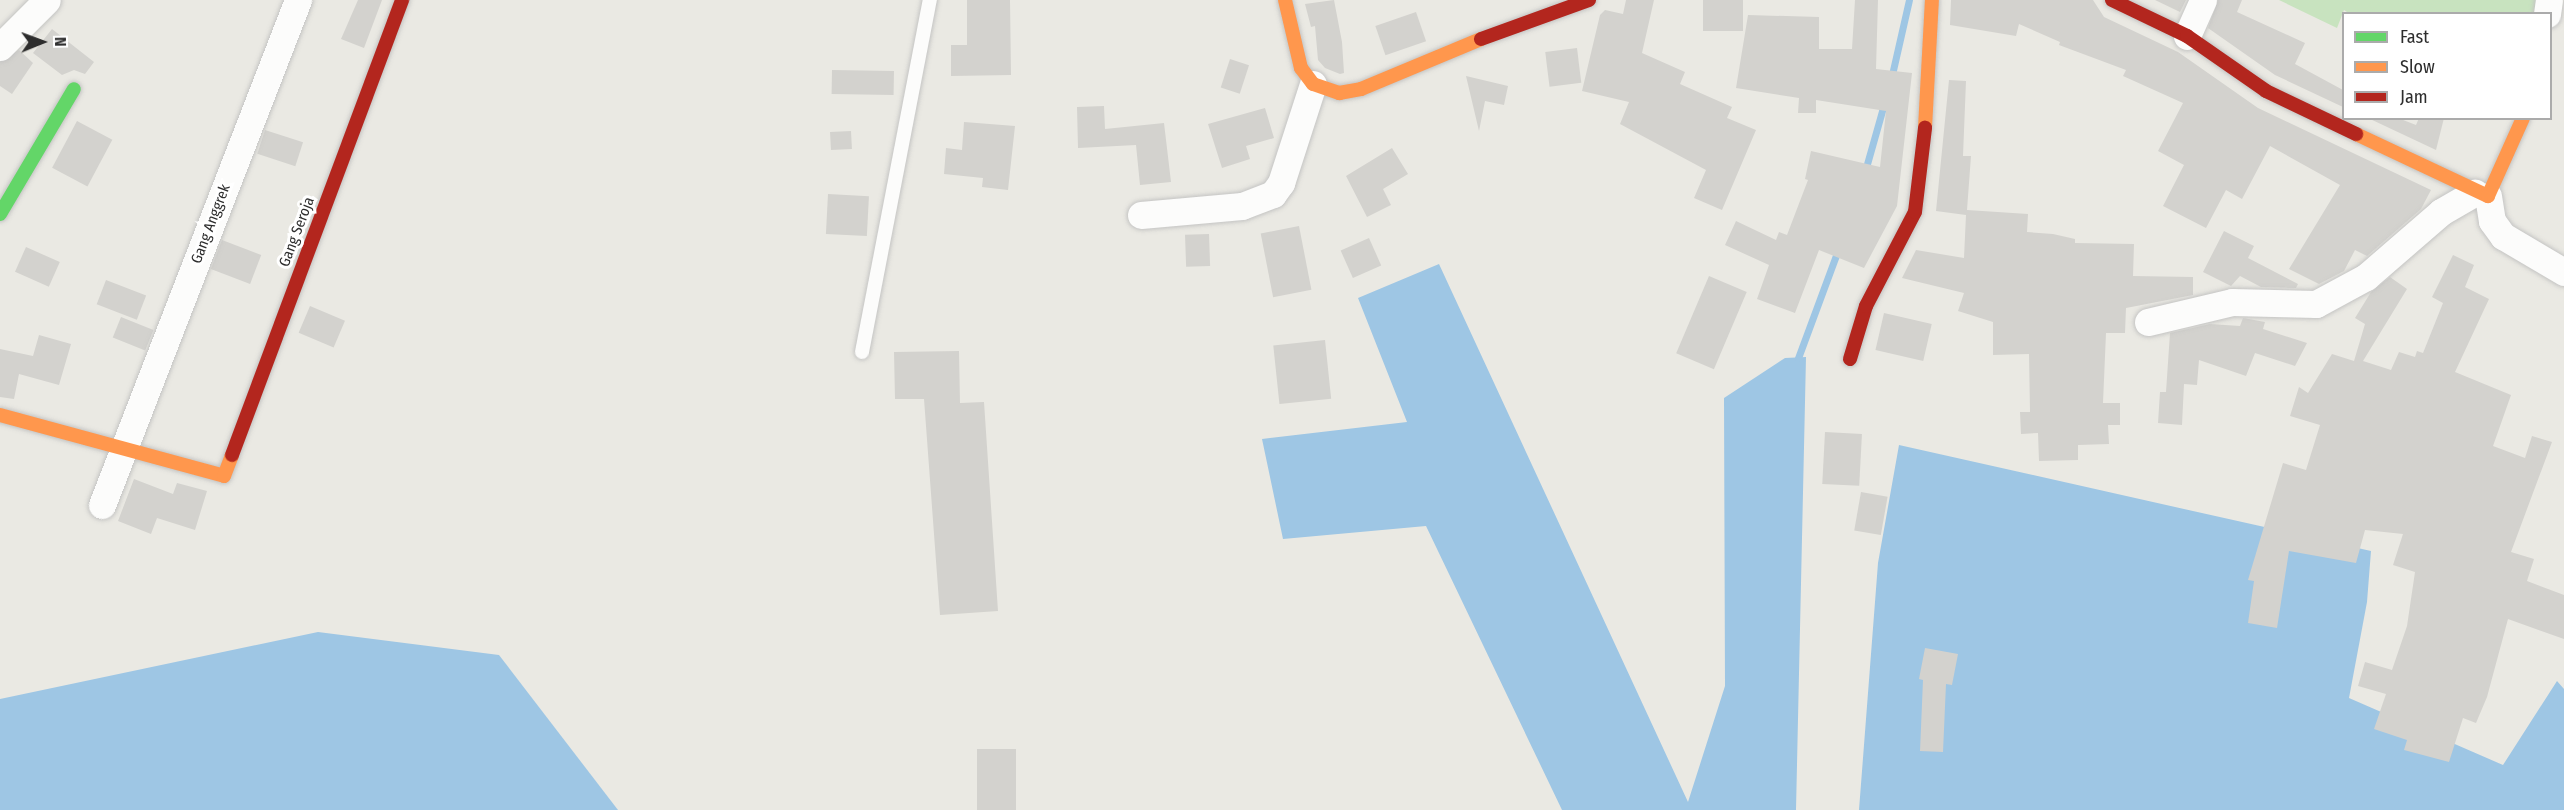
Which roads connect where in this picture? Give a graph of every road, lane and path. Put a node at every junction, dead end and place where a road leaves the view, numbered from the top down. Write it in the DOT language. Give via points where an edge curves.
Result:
graph roads {
  1 [pos="47,0"];
  2 [pos="298,0"];
  3 [pos="402,0"];
  4 [pos="930,0"];
  5 [pos="1285,0"];
  6 [pos="1590,0"];
  7 [pos="1932,0"];
  8 [pos="2112,0"];
  9 [pos="2203,0"];
  10 [pos="2187,36"];
  11 [pos="0,47"];
  12 [pos="1313,84"];
  13 [pos="74,89"];
  14 [pos="2522,120"];
  15 [pos="2481,194"];
  16 [pos="0,214"];
  17 [pos="1141,215"];
  18 [pos="2564,272"];
  19 [pos="2148,322"];
  20 [pos="862,352"];
  21 [pos="1850,359"];
  22 [pos="0,415"];
  23 [pos="124,448"];
  24 [pos="102,505"];
  1 -- 11 [label="street"];
  2 -- 23 [label="street, Gang Anggrek"];
  3 -- 23 [label="street, Gang Seroja" via="224,476"];
  4 -- 20 [label="lane"];
  5 -- 12 [label="street" via="1301,68"];
  6 -- 12 [label="street" via="1514,25 1353,92 1339,93"];
  7 -- 21 [label="street" via="1931,71 1915,212 1866,306"];
  8 -- 10 [label="street"];
  9 -- 10 [label="street"];
  10 -- 15 [label="street" via="2266,91"];
  12 -- 17 [label="street" via="1281,183 1273,194 1242,206"];
  13 -- 16 [label="street"];
  14 -- 15 [label="street"];
  15 -- 18 [label="street" via="2503,236"];
  15 -- 19 [label="street" via="2440,212 2366,276 2316,304 2299,307 2232,302"];
  22 -- 23 [label="street"];
  23 -- 24 [label="street, Gang Anggrek"];
}
